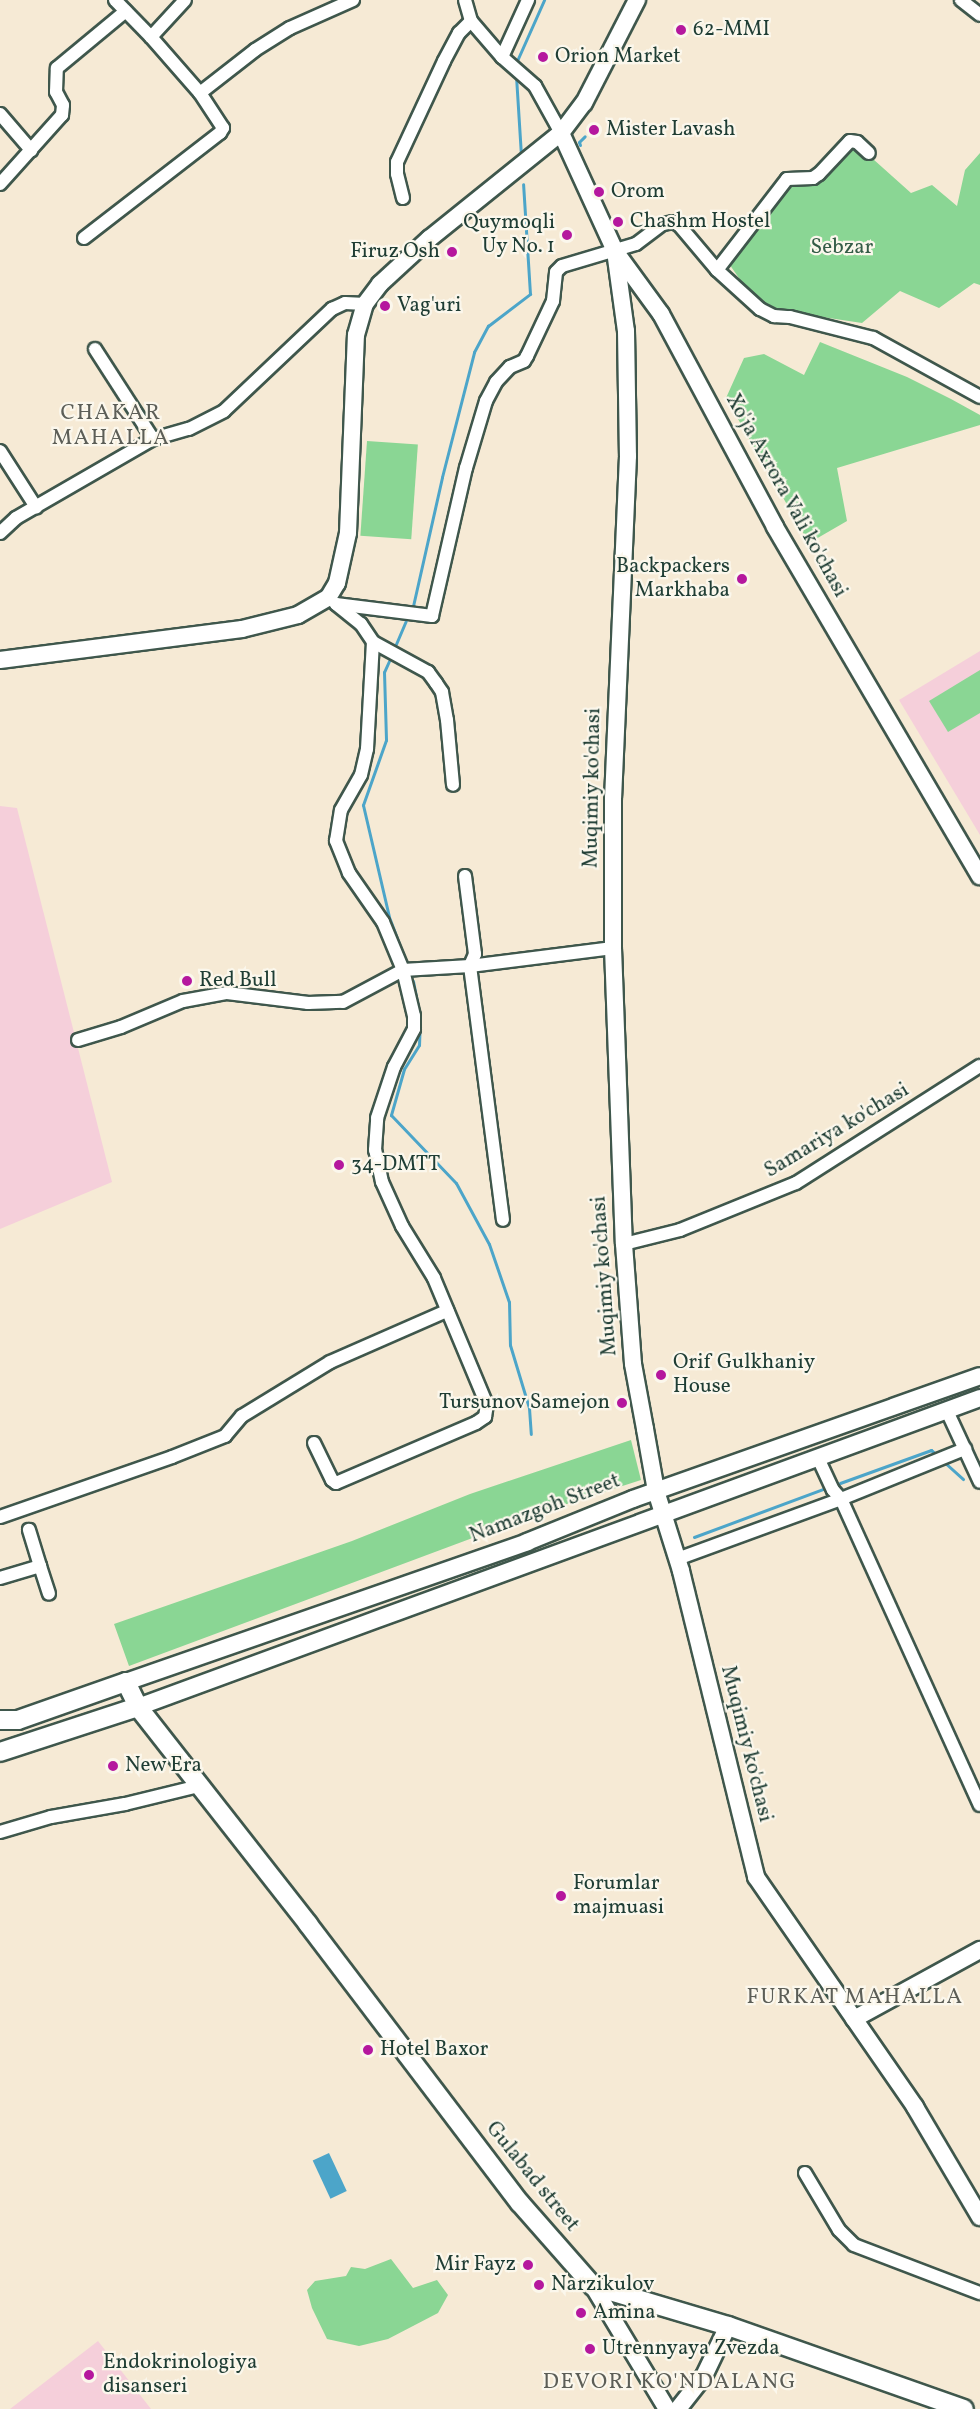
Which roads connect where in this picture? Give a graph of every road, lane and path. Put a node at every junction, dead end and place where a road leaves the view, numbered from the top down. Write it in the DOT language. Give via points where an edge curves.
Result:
graph roads {
  1 [pos="115,0"];
  2 [pos="185,0"];
  3 [pos="353,0"];
  4 [pos="465,0"];
  5 [pos="528,0"];
  6 [pos="637,0"];
  7 [pos="961,0"];
  8 [pos="126,11"];
  9 [pos="980,15"];
  10 [pos="471,21"];
  11 [pos="151,37"];
  12 [pos="502,57"];
  13 [pos="200,93"];
  14 [pos="0,114"];
  15 [pos="561,133"];
  16 [pos="31,150"];
  17 [pos="869,153"];
  18 [pos="0,184"];
  19 [pos="403,198"];
  20 [pos="84,238"];
  21 [pos="615,250"];
  22 [pos="717,270"];
  23 [pos="364,304"];
  24 [pos="95,349"];
  25 [pos="980,397"];
  26 [pos="153,439"];
  27 [pos="0,451"];
  28 [pos="36,507"];
  29 [pos="0,533"];
  30 [pos="332,601"];
  31 [pos="373,642"];
  32 [pos="0,660"];
  33 [pos="453,785"];
  34 [pos="465,876"];
  35 [pos="980,876"];
  36 [pos="614,948"];
  37 [pos="470,966"];
  38 [pos="403,970"];
  39 [pos="78,1040"];
  40 [pos="980,1066"];
  41 [pos="503,1220"];
  42 [pos="624,1244"];
  43 [pos="447,1311"];
  44 [pos="980,1376"];
  45 [pos="980,1398"];
  46 [pos="947,1412"];
  47 [pos="314,1443"];
  48 [pos="965,1449"];
  49 [pos="818,1458"];
  50 [pos="980,1482"];
  51 [pos="656,1491"];
  52 [pos="835,1491"];
  53 [pos="662,1513"];
  54 [pos="0,1517"];
  55 [pos="28,1530"];
  56 [pos="677,1559"];
  57 [pos="40,1566"];
  58 [pos="0,1578"];
  59 [pos="412,1583"];
  60 [pos="49,1594"];
  61 [pos="418,1606"];
  62 [pos="126,1682"];
  63 [pos="138,1707"];
  64 [pos="0,1720"];
  65 [pos="0,1752"];
  66 [pos="199,1786"];
  67 [pos="980,1805"];
  68 [pos="0,1832"];
  69 [pos="980,1950"];
  70 [pos="854,2019"];
  71 [pos="805,2173"];
  72 [pos="975,2196"];
  73 [pos="980,2217"];
  74 [pos="593,2286"];
  75 [pos="980,2294"];
  76 [pos="728,2326"];
  77 [pos="668,2409"];
  78 [pos="678,2409"];
  79 [pos="963,2409"];
  1 -- 8 [label="street"];
  2 -- 11 [label="street"];
  3 -- 13 [label="street" via="290,28"];
  4 -- 10 [label="street"];
  5 -- 12 [label="street"];
  6 -- 15 [label="main road" via="584,103"];
  7 -- 9 [label="street"];
  8 -- 11 [label="street"];
  8 -- 16 [label="street" via="57,68 56,92 64,110"];
  10 -- 12 [label="street"];
  10 -- 19 [label="street" via="459,33 444,61 397,162"];
  11 -- 13 [label="street"];
  12 -- 15 [label="street" via="541,94"];
  13 -- 20 [label="street" via="223,128 220,133"];
  14 -- 16 [label="street"];
  15 -- 21 [label="main road, Xo'ja Axrora Vali ko'chasi"];
  15 -- 23 [label="main road" via="429,239"];
  16 -- 18 [label="street"];
  17 -- 22 [label="street" via="850,141 813,178 787,179"];
  21 -- 22 [label="street" via="636,244 663,224 673,222"];
  21 -- 30 [label="street" via="562,266 556,272 553,301 528,356 510,367 490,392 466,468 432,616"];
  21 -- 35 [label="main road, Xo'ja Axrora Vali ko'chasi" via="661,314 775,528"];
  21 -- 36 [label="main road, Muqimiy ko'chasi" via="626,331 628,456 613,798"];
  22 -- 25 [label="street" via="760,309 774,316 873,338"];
  23 -- 26 [label="street" via="345,303 332,309 224,411 189,429"];
  23 -- 30 [label="main road" via="356,335 348,533"];
  24 -- 26 [label="street"];
  26 -- 28 [label="street"];
  27 -- 28 [label="street"];
  28 -- 29 [label="street"];
  30 -- 31 [label="street" via="361,624"];
  30 -- 32 [label="main road" via="298,615 242,628"];
  31 -- 33 [label="street" via="428,672 442,692"];
  31 -- 38 [label="street" via="367,749 361,775 341,810 336,841 349,873 378,911"];
  34 -- 37 [label="street" via="476,954"];
  36 -- 37 [label="street"];
  36 -- 42 [label="main road, Muqimiy ko'chasi"];
  37 -- 38 [label="street"];
  37 -- 41 [label="street"];
  38 -- 39 [label="street" via="343,1002 308,1003 227,993 183,1000"];
  38 -- 43 [label="street" via="414,1029 394,1067 378,1118 375,1150 382,1182 402,1226 434,1278"];
  40 -- 42 [label="street, Samariya ko'chasi" via="796,1183 680,1230"];
  42 -- 51 [label="main road, Muqimiy ko'chasi" via="633,1364"];
  43 -- 47 [label="street" via="487,1405 485,1417 336,1483"];
  43 -- 54 [label="street" via="330,1362 259,1403 225,1436"];
  44 -- 51 [label="main road, Namazgoh Street"];
  45 -- 46 [label="main road"];
  46 -- 48 [label="street"];
  46 -- 49 [label="main road"];
  48 -- 50 [label="street"];
  48 -- 52 [label="street" via="933,1464"];
  49 -- 52 [label="street"];
  49 -- 53 [label="main road"];
  51 -- 53 [label="main road, Muqimiy ko'chasi"];
  51 -- 59 [label="main road, Namazgoh Street"];
  52 -- 56 [label="street"];
  52 -- 67 [label="street"];
  53 -- 56 [label="main road, Muqimiy ko'chasi"];
  53 -- 61 [label="main road"];
  55 -- 57 [label="street"];
  56 -- 70 [label="main road, Muqimiy ko'chasi" via="756,1877"];
  57 -- 58 [label="street"];
  57 -- 60 [label="street"];
  59 -- 61 [label="main road"];
  59 -- 62 [label="main road, Namazgoh Street"];
  61 -- 63 [label="main road"];
  62 -- 63 [label="main road, Gulabad street"];
  62 -- 64 [label="main road" via="18,1720"];
  63 -- 65 [label="main road"];
  63 -- 66 [label="main road, Gulabad street"];
  66 -- 68 [label="street" via="51,1817"];
  66 -- 74 [label="main road, Gulabad street" via="520,2204"];
  69 -- 70 [label="main road"];
  70 -- 72 [label="main road, Muqimiy ko'chasi"];
  71 -- 75 [label="street" via="839,2230 854,2245"];
  72 -- 73 [label="main road, Muqimiy ko'chasi"];
  74 -- 76 [label="main road"];
  74 -- 77 [label="main road"];
  76 -- 78 [label="main road" via="704,2376"];
  76 -- 79 [label="main road"];
}
